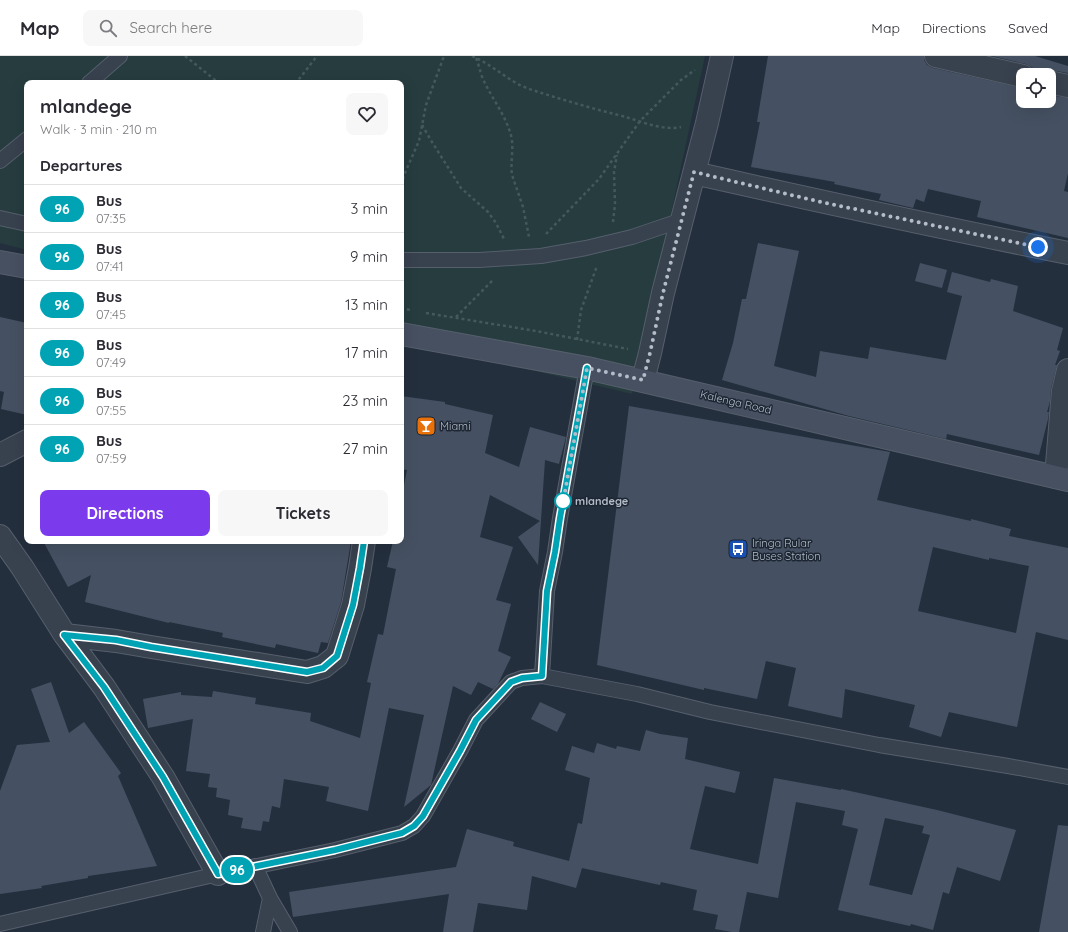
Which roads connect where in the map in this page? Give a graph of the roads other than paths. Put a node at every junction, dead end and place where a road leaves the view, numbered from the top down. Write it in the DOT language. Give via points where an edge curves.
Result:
graph roads {
  1 [pos="120,56"];
  2 [pos="936,56"];
  3 [pos="722,58"];
  4 [pos="1016,74"];
  5 [pos="92,80"];
  6 [pos="1056,83"];
  7 [pos="1068,86"];
  8 [pos="24,141"];
  9 [pos="0,161"];
  10 [pos="694,172"];
  11 [pos="0,218"];
  12 [pos="682,220"];
  13 [pos="24,223"];
  14 [pos="1068,253"];
  15 [pos="404,260"];
  16 [pos="0,262"];
  17 [pos="24,266"];
  18 [pos="404,335"];
  19 [pos="587,368"];
  20 [pos="1068,370"];
  21 [pos="643,380"];
  22 [pos="24,443"];
  23 [pos="0,455"];
  24 [pos="1062,478"];
  25 [pos="0,536"];
  26 [pos="364,544"];
  27 [pos="64,635"];
  28 [pos="542,676"];
  29 [pos="1068,778"];
  30 [pos="255,866"];
  31 [pos="218,874"];
  32 [pos="270,898"];
  33 [pos="0,924"];
  34 [pos="263,932"];
  35 [pos="290,932"];
  1 -- 5 [label="lane"];
  2 -- 4 [label="street"];
  3 -- 10 [label="street"];
  6 -- 7 [label="street"];
  8 -- 9 [label="lane"];
  10 -- 12 [label="street"];
  10 -- 14 [label="street"];
  11 -- 13 [label="lane"];
  12 -- 15 [label="lane" via="632,237 541,256 521,254 479,260"];
  12 -- 21 [label="street"];
  16 -- 17 [label="main road"];
  18 -- 19 [label="main road, Kalenga Road"];
  19 -- 21 [label="main road, Kalenga Road"];
  19 -- 28 [label="lane" via="547,591"];
  20 -- 24 [label="street" via="1064,391"];
  21 -- 24 [label="main road, Kalenga Road"];
  22 -- 23 [label="street"];
  25 -- 27 [label="street"];
  26 -- 27 [label="street" via="353,605 337,656 323,668 307,672 116,640"];
  27 -- 31 [label="street" via="104,687 163,777"];
  28 -- 29 [label="lane" via="879,746"];
  28 -- 30 [label="lane" via="511,682 476,720 423,816 414,826 402,833 335,850"];
  30 -- 31 [label="lane"];
  30 -- 32 [label="lane"];
  31 -- 33 [label="lane"];
  32 -- 34 [label="lane"];
  32 -- 35 [label="lane"];
}
